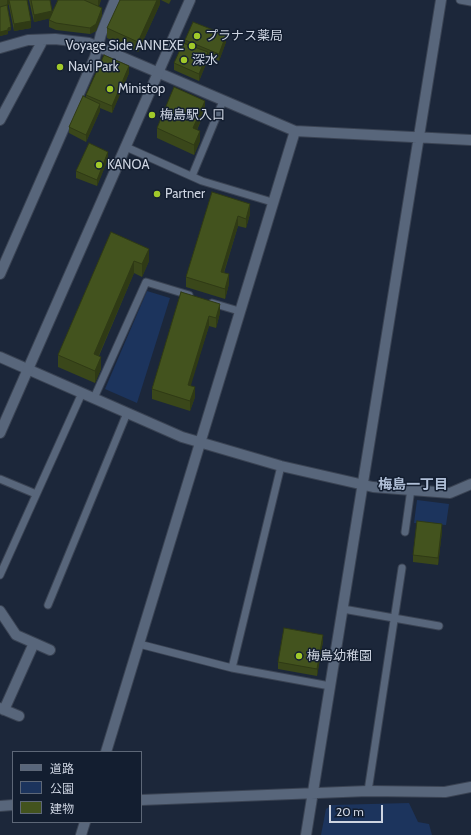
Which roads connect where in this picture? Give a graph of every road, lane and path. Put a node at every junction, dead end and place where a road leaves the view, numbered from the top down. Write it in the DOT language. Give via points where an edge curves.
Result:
graph roads {
  1 [pos="115,0"];
  2 [pos="190,0"];
  3 [pos="441,0"];
  4 [pos="460,0"];
  5 [pos="471,2"];
  6 [pos="43,40"];
  7 [pos="98,46"];
  8 [pos="0,48"];
  9 [pos="158,72"];
  10 [pos="223,101"];
  11 [pos="0,120"];
  12 [pos="294,131"];
  13 [pos="418,137"];
  14 [pos="471,140"];
  15 [pos="126,147"];
  16 [pos="192,176"];
  17 [pos="272,202"];
  18 [pos="0,274"];
  19 [pos="199,298"];
  20 [pos="206,301"];
  21 [pos="240,311"];
  22 [pos="0,357"];
  23 [pos="28,369"];
  24 [pos="82,393"];
  25 [pos="94,398"];
  26 [pos="127,413"];
  27 [pos="0,433"];
  28 [pos="199,443"];
  29 [pos="281,466"];
  30 [pos="0,479"];
  31 [pos="471,484"];
  32 [pos="363,485"];
  33 [pos="411,490"];
  34 [pos="36,494"];
  35 [pos="405,532"];
  36 [pos="402,568"];
  37 [pos="0,575"];
  38 [pos="48,605"];
  39 [pos="343,609"];
  40 [pos="0,611"];
  41 [pos="395,618"];
  42 [pos="439,626"];
  43 [pos="34,643"];
  44 [pos="139,644"];
  45 [pos="50,650"];
  46 [pos="232,668"];
  47 [pos="330,686"];
  48 [pos="2,709"];
  49 [pos="19,716"];
  50 [pos="106,751"];
  51 [pos="471,787"];
  52 [pos="368,791"];
  53 [pos="313,794"];
  54 [pos="142,800"];
  55 [pos="12,805"];
  56 [pos="0,806"];
  57 [pos="85,823"];
  58 [pos="81,835"];
  59 [pos="306,835"];
  1 -- 7 [label="street"];
  2 -- 9 [label="street"];
  3 -- 13 [label="street"];
  4 -- 5 [label="lane"];
  6 -- 7 [label="street" via="89,42"];
  6 -- 8 [label="street" via="28,40"];
  6 -- 11 [label="street"];
  7 -- 9 [label="street"];
  7 -- 18 [label="street"];
  9 -- 10 [label="street"];
  9 -- 15 [label="street"];
  10 -- 12 [label="street"];
  10 -- 16 [label="lane"];
  12 -- 13 [label="street"];
  12 -- 17 [label="street"];
  13 -- 14 [label="street"];
  13 -- 32 [label="street"];
  15 -- 16 [label="lane"];
  15 -- 23 [label="street"];
  16 -- 17 [label="lane"];
  17 -- 21 [label="street"];
  19 -- 25 [label="lane" via="146,282"];
  20 -- 21 [label="lane"];
  21 -- 28 [label="street"];
  22 -- 23 [label="street"];
  23 -- 24 [label="street"];
  23 -- 27 [label="street"];
  24 -- 25 [label="street"];
  24 -- 34 [label="lane"];
  25 -- 26 [label="street"];
  26 -- 28 [label="street"];
  26 -- 38 [label="lane"];
  28 -- 29 [label="street"];
  28 -- 44 [label="street"];
  29 -- 32 [label="street"];
  29 -- 46 [label="lane"];
  30 -- 34 [label="lane"];
  31 -- 33 [label="street" via="450,493"];
  32 -- 33 [label="street"];
  32 -- 39 [label="street"];
  33 -- 35 [label="lane"];
  34 -- 37 [label="lane"];
  36 -- 41 [label="lane"];
  39 -- 41 [label="lane"];
  39 -- 47 [label="street"];
  40 -- 43 [label="street" via="16,635"];
  41 -- 42 [label="lane"];
  41 -- 52 [label="lane"];
  43 -- 45 [label="street"];
  43 -- 48 [label="street"];
  44 -- 46 [label="lane"];
  44 -- 50 [label="street"];
  46 -- 47 [label="lane"];
  47 -- 53 [label="street"];
  48 -- 49 [label="street"];
  51 -- 52 [label="street" via="445,792"];
  52 -- 53 [label="street"];
  53 -- 54 [label="street"];
  53 -- 59 [label="street"];
  55 -- 56 [label="street"];
  57 -- 58 [label="street"];
}
